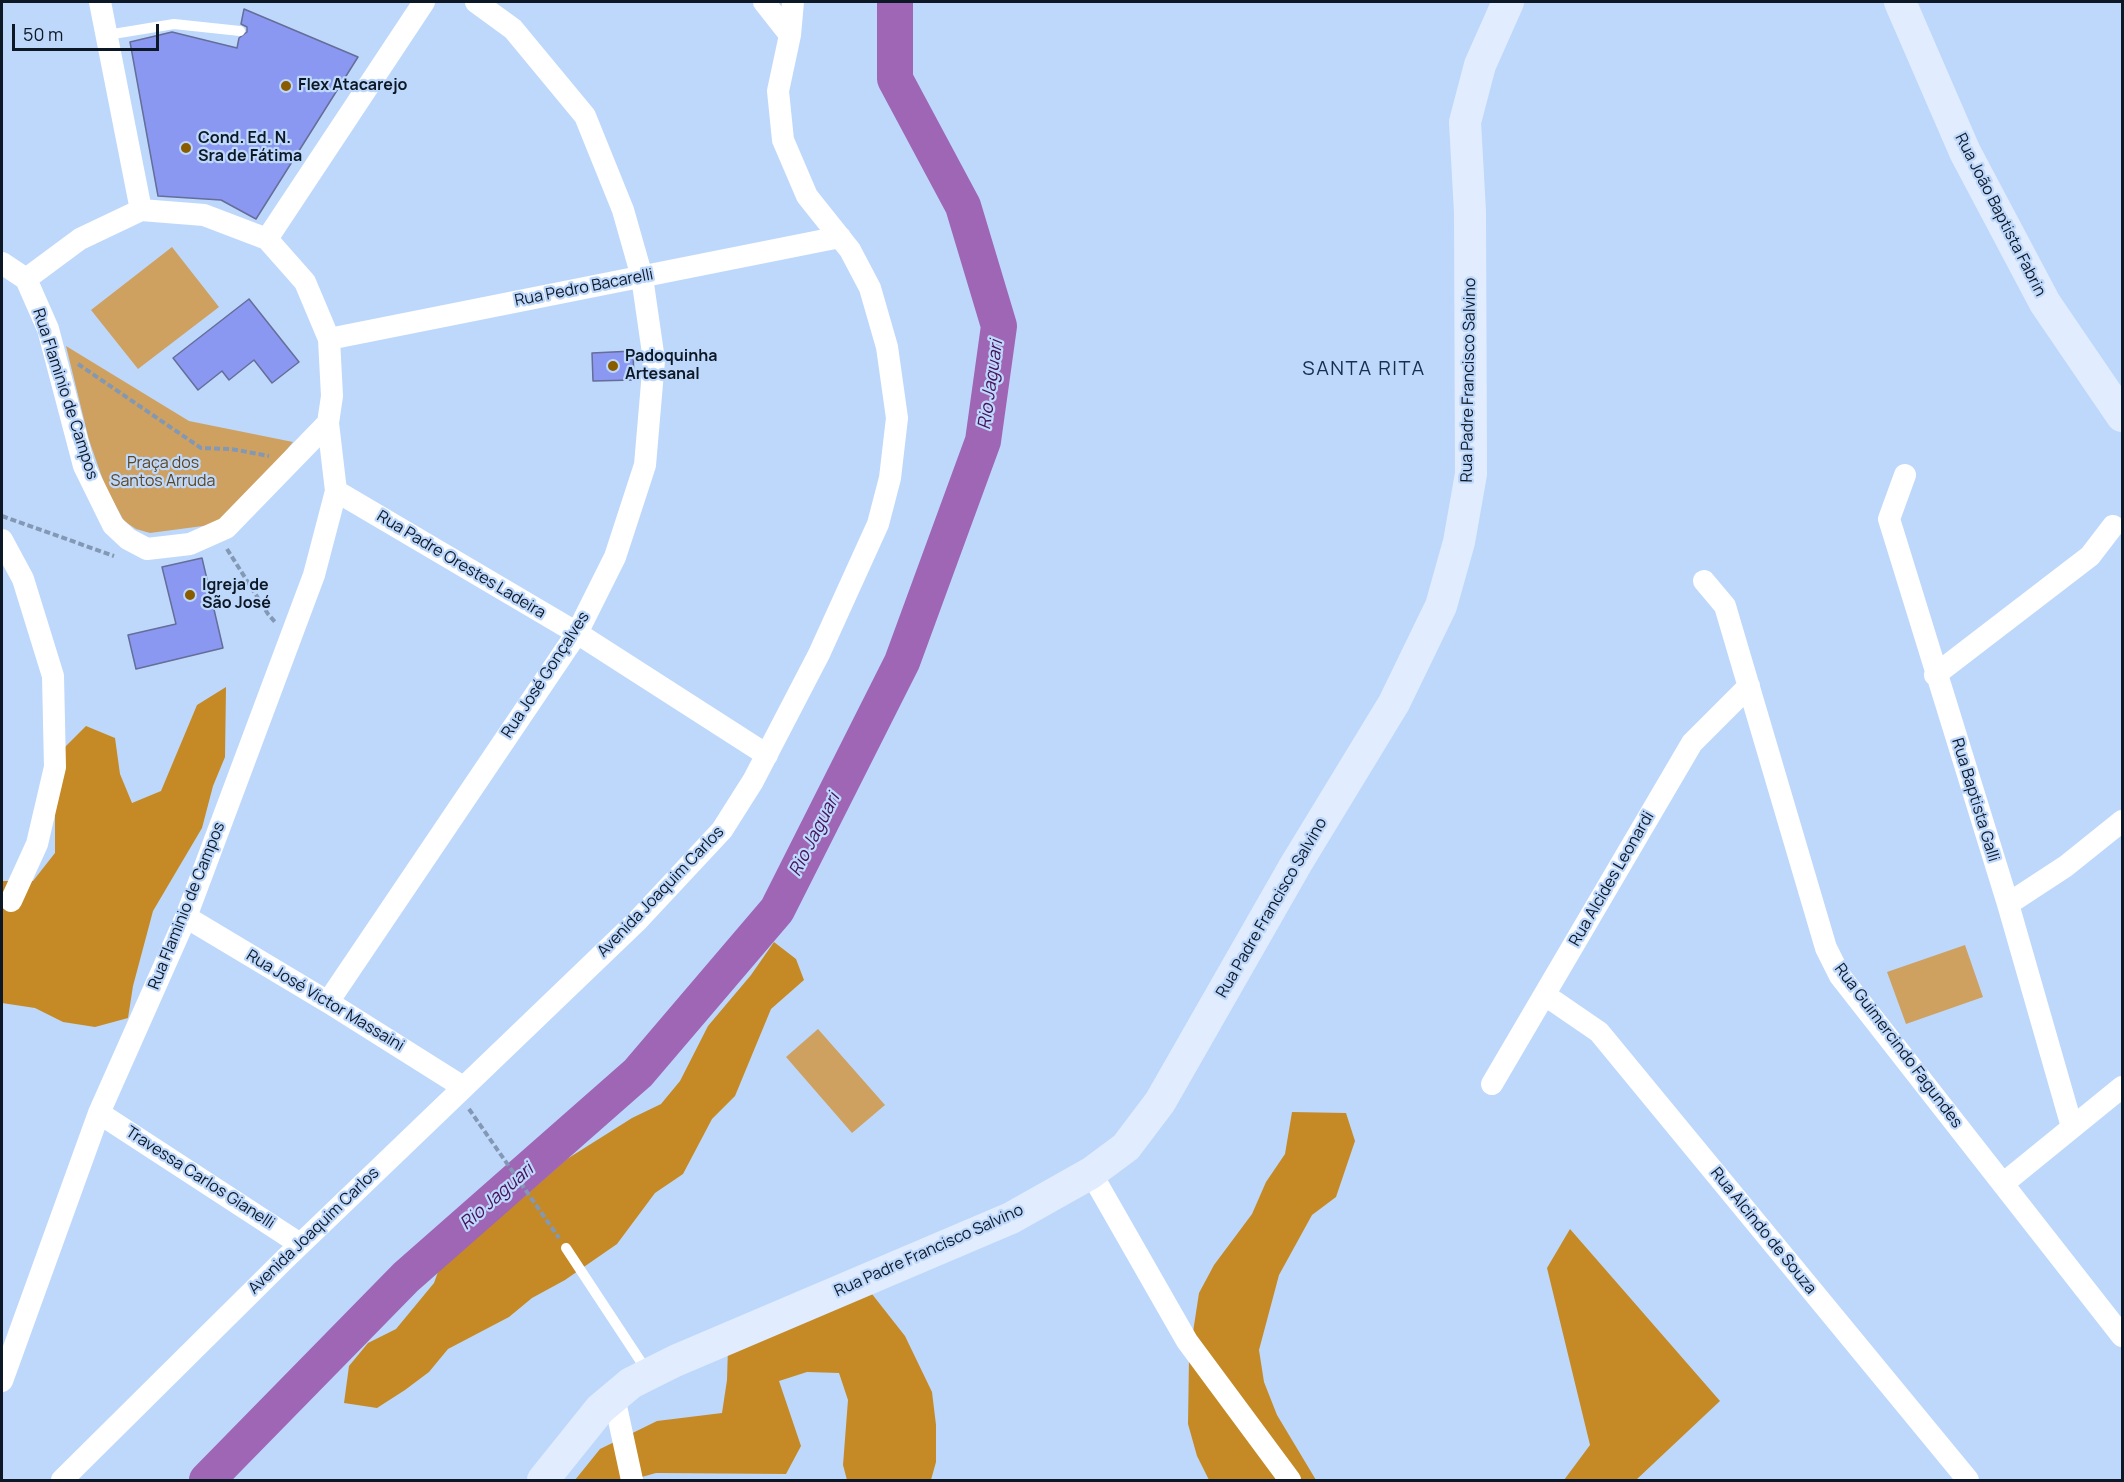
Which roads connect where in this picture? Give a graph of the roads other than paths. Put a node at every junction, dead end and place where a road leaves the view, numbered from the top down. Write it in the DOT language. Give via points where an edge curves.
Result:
graph roads {
  1 [pos="100,2"];
  2 [pos="424,2"];
  3 [pos="476,2"];
  4 [pos="764,2"];
  5 [pos="793,2"];
  6 [pos="1508,2"];
  7 [pos="1900,2"];
  8 [pos="240,31"];
  9 [pos="107,35"];
  10 [pos="790,35"];
  11 [pos="141,210"];
  12 [pos="840,237"];
  13 [pos="267,239"];
  14 [pos="2,263"];
  15 [pos="642,277"];
  16 [pos="26,279"];
  17 [pos="329,339"];
  18 [pos="2122,416"];
  19 [pos="328,423"];
  20 [pos="1905,475"];
  21 [pos="336,491"];
  22 [pos="2113,526"];
  23 [pos="2,540"];
  24 [pos="1704,581"];
  25 [pos="577,633"];
  26 [pos="1935,675"];
  27 [pos="1749,686"];
  28 [pos="767,755"];
  29 [pos="2122,821"];
  30 [pos="11,901"];
  31 [pos="2008,904"];
  32 [pos="186,917"];
  33 [pos="1545,995"];
  34 [pos="328,1002"];
  35 [pos="1492,1084"];
  36 [pos="2122,1087"];
  37 [pos="460,1090"];
  38 [pos="99,1113"];
  39 [pos="2073,1127"];
  40 [pos="1091,1173"];
  41 [pos="2004,1183"];
  42 [pos="300,1244"];
  43 [pos="566,1248"];
  44 [pos="2122,1336"];
  45 [pos="649,1374"];
  46 [pos="2,1381"];
  47 [pos="614,1397"];
  48 [pos="62,1480"];
  49 [pos="543,1480"];
  50 [pos="632,1480"];
  51 [pos="1290,1480"];
  52 [pos="1968,1480"];
  1 -- 9 [label="street"];
  2 -- 13 [label="street"];
  3 -- 15 [label="street, Rua José Gonçalves" via="513,29 585,116 623,210"];
  4 -- 10 [label="street"];
  5 -- 10 [label="street, Avenida Joaquim Carlos"];
  6 -- 40 [label="street, Rua Padre Francisco Salvino" via="1480,65 1466,122 1471,474 1459,542 1441,606 1394,703 1296,864 1160,1102 1126,1147"];
  7 -- 18 [label="street, Rua João Baptista Fabrin" via="1965,152 2045,303"];
  8 -- 9 [label="lane" via="174,24"];
  9 -- 11 [label="street"];
  10 -- 12 [label="street, Avenida Joaquim Carlos" via="778,91 783,140 807,196"];
  11 -- 13 [label="street, Rua Flaminio de Campos" via="204,214"];
  11 -- 16 [label="street, Rua Flaminio de Campos" via="80,239"];
  12 -- 15 [label="street, Rua Pedro Bacarelli"];
  12 -- 28 [label="street, Avenida Joaquim Carlos" via="870,288 887,347 897,418 890,477 878,524 819,654"];
  13 -- 17 [label="street, Rua Flaminio de Campos" via="305,282"];
  14 -- 16 [label="street"];
  15 -- 17 [label="street, Rua Pedro Bacarelli"];
  15 -- 25 [label="street, Rua José Gonçalves" via="654,360 645,465 615,557"];
  16 -- 19 [label="street, Rua Flaminio de Campos" via="52,345 84,466 113,525 147,549 190,544 226,528"];
  17 -- 19 [label="street, Rua Flaminio de Campos" via="332,396"];
  19 -- 21 [label="street, Rua Flaminio de Campos"];
  20 -- 26 [label="street, Rua Baptista Galli" via="1889,519"];
  21 -- 25 [label="street, Rua Padre Orestes Ladeira"];
  21 -- 32 [label="street, Rua Flaminio de Campos" via="314,575"];
  22 -- 26 [label="street" via="2090,556"];
  23 -- 30 [label="street" via="23,579 53,676 55,767 37,844"];
  24 -- 27 [label="street, Rua Guimercindo Fagundes" via="1725,606"];
  25 -- 28 [label="street, Rua Padre Orestes Ladeira"];
  25 -- 34 [label="street, Rua José Gonçalves"];
  26 -- 31 [label="street, Rua Baptista Galli"];
  27 -- 33 [label="street, Rua Alcides Leonardi" via="1692,743"];
  27 -- 41 [label="street, Rua Guimercindo Fagundes" via="1826,948 1840,976"];
  28 -- 37 [label="street, Avenida Joaquim Carlos" via="722,830 638,920"];
  29 -- 31 [label="street" via="2066,866"];
  31 -- 39 [label="street, Rua Baptista Galli"];
  32 -- 34 [label="street, Rua José Victor Massaini"];
  32 -- 38 [label="street, Rua Flaminio de Campos"];
  33 -- 35 [label="street, Rua Alcides Leonardi"];
  33 -- 52 [label="street, Rua Alcindo de Souza" via="1599,1032"];
  34 -- 37 [label="street, Rua José Victor Massaini"];
  36 -- 39 [label="street"];
  37 -- 42 [label="street, Avenida Joaquim Carlos"];
  38 -- 42 [label="street, Travessa Carlos Gianelli"];
  38 -- 46 [label="street, Rua Flaminio de Campos"];
  39 -- 41 [label="street"];
  40 -- 45 [label="street, Rua Padre Francisco Salvino" via="1011,1218"];
  40 -- 51 [label="street" via="1187,1341"];
  41 -- 44 [label="street, Rua Guimercindo Fagundes"];
  42 -- 48 [label="street, Avenida Joaquim Carlos"];
  43 -- 45 [label="lane"];
  45 -- 47 [label="street, Rua Padre Francisco Salvino"];
  47 -- 49 [label="street, Rua Padre Francisco Salvino"];
  47 -- 50 [label="street"];
}
